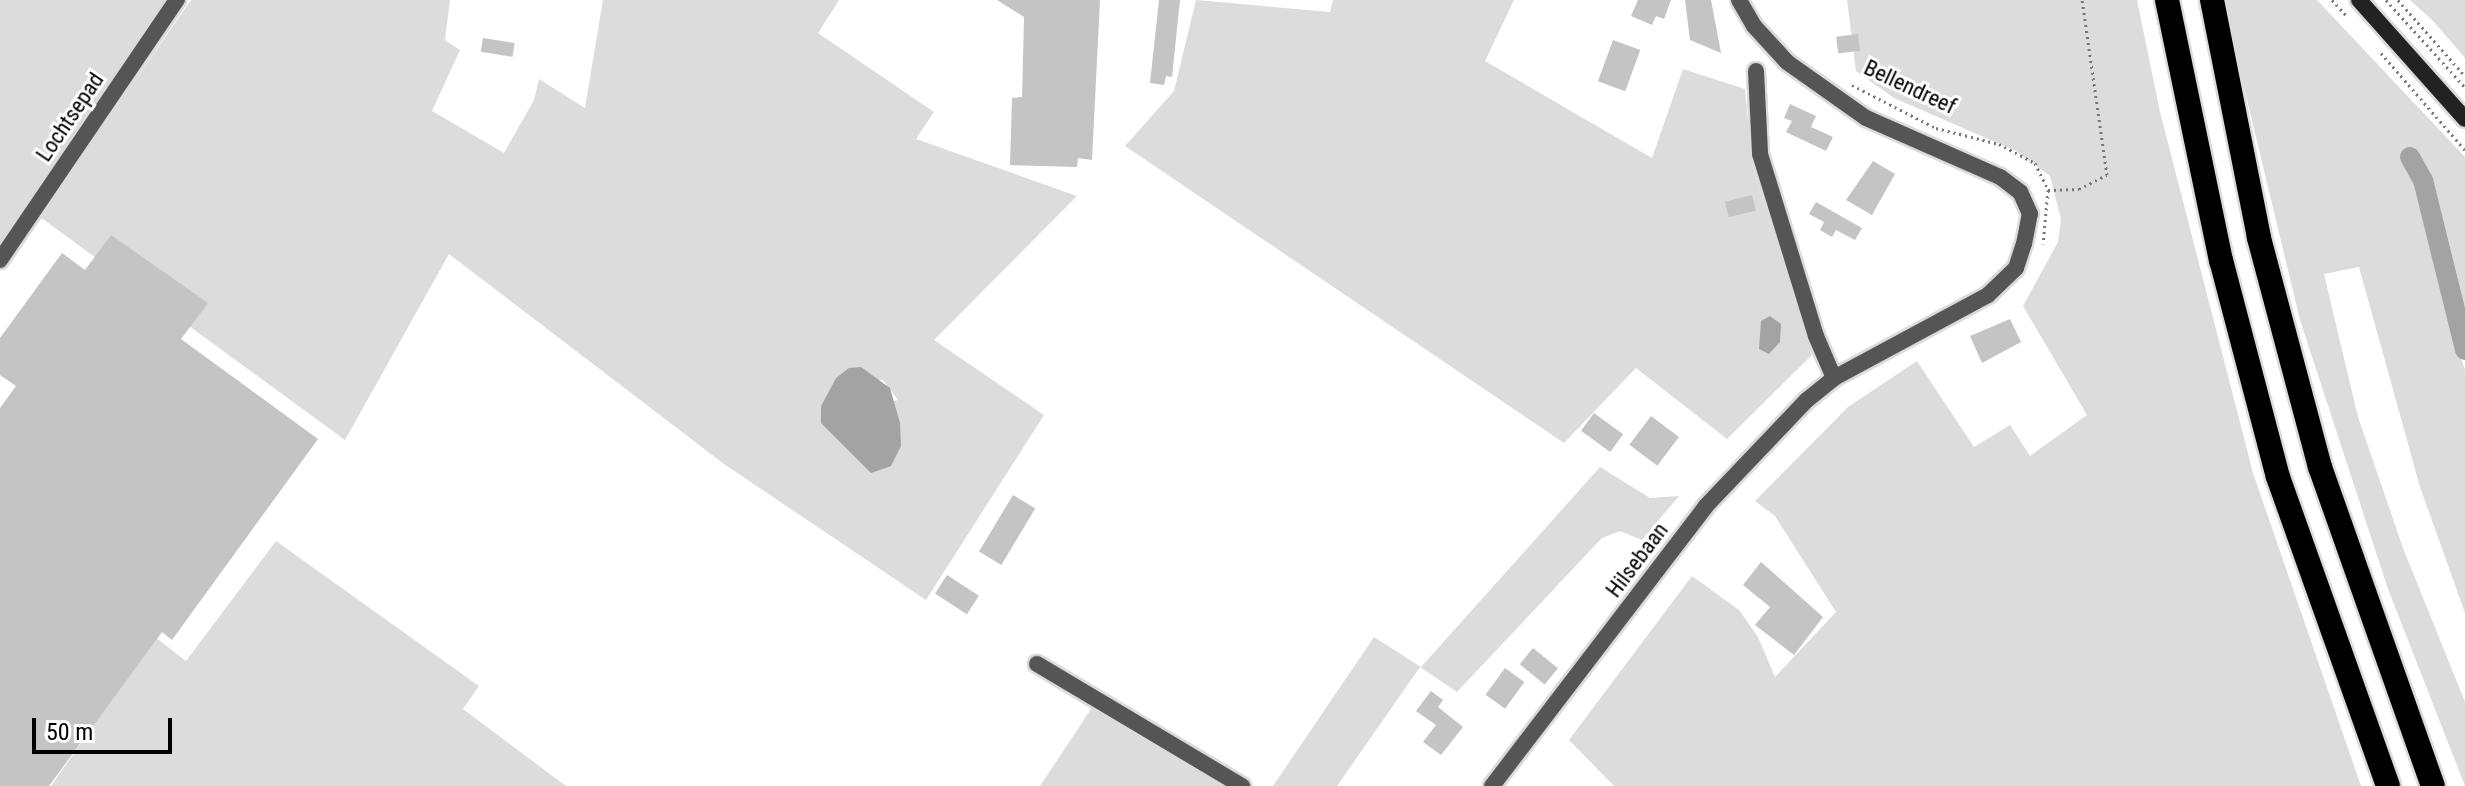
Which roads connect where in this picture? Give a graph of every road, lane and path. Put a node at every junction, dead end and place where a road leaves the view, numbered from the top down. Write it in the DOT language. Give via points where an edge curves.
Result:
graph roads {
  1 [pos="177,0"];
  2 [pos="1739,0"];
  3 [pos="2082,0"];
  4 [pos="2167,0"];
  5 [pos="2212,0"];
  6 [pos="2332,0"];
  7 [pos="2359,0"];
  8 [pos="2386,0"];
  9 [pos="2398,0"];
  10 [pos="2357,26"];
  11 [pos="2378,50"];
  12 [pos="1756,71"];
  13 [pos="2465,76"];
  14 [pos="1851,84"];
  15 [pos="2465,87"];
  16 [pos="2465,119"];
  17 [pos="2465,150"];
  18 [pos="2048,190"];
  19 [pos="2024,244"];
  20 [pos="2042,246"];
  21 [pos="0,260"];
  22 [pos="1834,378"];
  23 [pos="1037,664"];
  24 [pos="1242,786"];
  25 [pos="1492,786"];
  26 [pos="2388,786"];
  27 [pos="2433,786"];
  1 -- 21 [label="street, Lochtsepad"];
  2 -- 19 [label="street, Bellendreef" via="1754,26 1787,62 1866,118 2000,177 2020,192 2030,214"];
  3 -- 18 [label="path" via="2107,175 2079,189"];
  4 -- 26 [label="highway" via="2221,260 2278,477"];
  5 -- 27 [label="highway" via="2259,238 2320,467"];
  6 -- 10 [label="path"];
  7 -- 16 [label="main road"];
  8 -- 15 [label="path"];
  9 -- 13 [label="path"];
  11 -- 17 [label="path"];
  12 -- 22 [label="street" via="1760,154"];
  14 -- 18 [label="path, Bellendreef" via="1936,128 1999,144 2035,163"];
  18 -- 20 [label="path" via="2049,226"];
  19 -- 22 [label="street, Hilsebaan" via="2016,268 1988,295"];
  22 -- 25 [label="street, Hilsebaan" via="1705,507"];
  23 -- 24 [label="street"];
}
